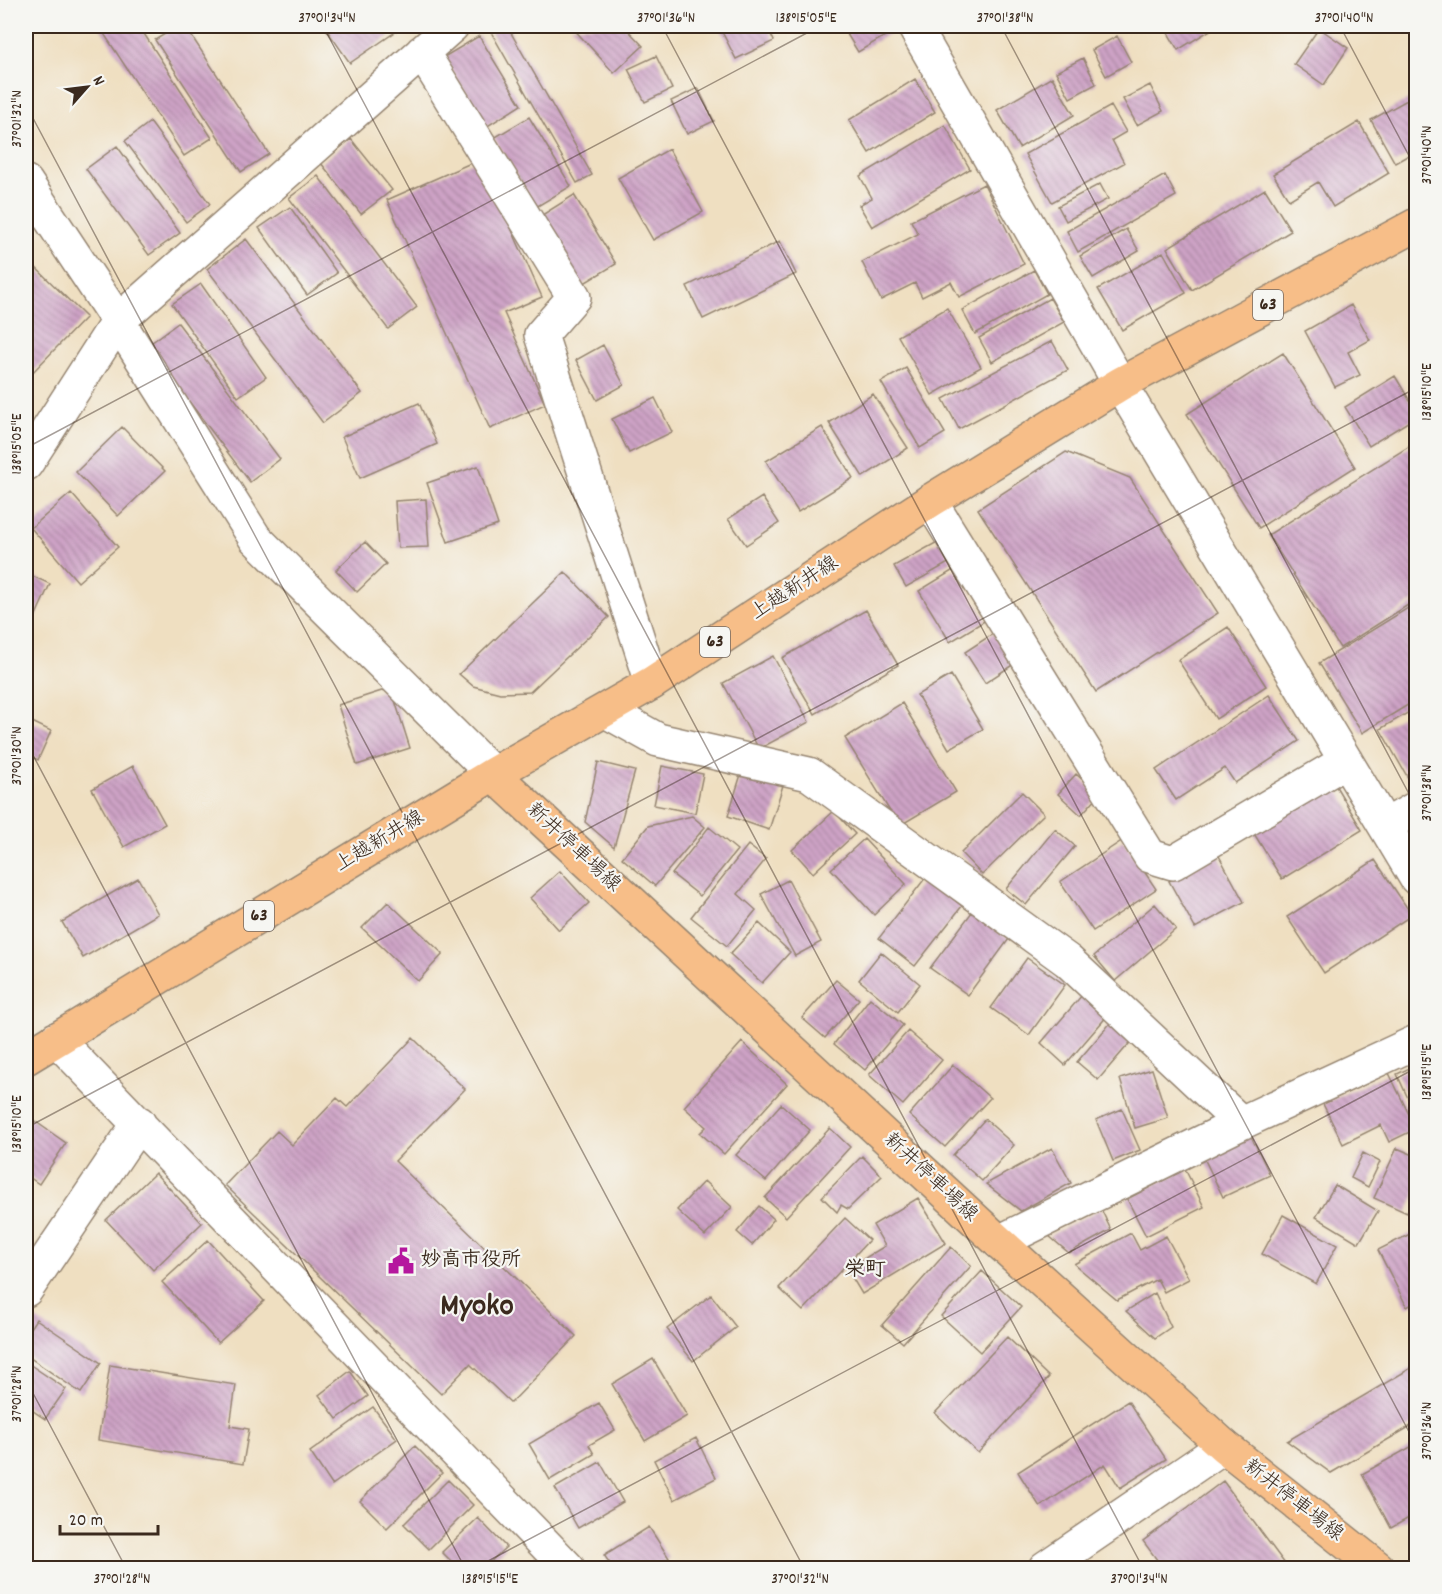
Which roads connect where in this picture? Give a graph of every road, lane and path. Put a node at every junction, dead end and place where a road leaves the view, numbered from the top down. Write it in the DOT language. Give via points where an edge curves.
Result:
graph roads {
  1 [pos="452,26"];
  2 [pos="914,26"];
  3 [pos="422,52"];
  4 [pos="26,182"];
  5 [pos="1416,225"];
  6 [pos="118,321"];
  7 [pos="1120,384"];
  8 [pos="26,464"];
  9 [pos="930,501"];
  10 [pos="652,683"];
  11 [pos="606,711"];
  12 [pos="1346,761"];
  13 [pos="493,774"];
  14 [pos="1416,808"];
  15 [pos="1385,826"];
  16 [pos="1416,878"];
  17 [pos="56,1039"];
  18 [pos="1416,1042"];
  19 [pos="26,1058"];
  20 [pos="140,1123"];
  21 [pos="1241,1124"];
  22 [pos="999,1242"];
  23 [pos="26,1290"];
  24 [pos="1224,1446"];
  25 [pos="568,1569"];
  26 [pos="1045,1569"];
  27 [pos="1378,1569"];
  1 -- 3 [label="street"];
  2 -- 7 [label="street"];
  3 -- 6 [label="street"];
  3 -- 10 [label="street" via="574,297 541,335"];
  4 -- 6 [label="street"];
  5 -- 7 [label="main road, 上越新井線 / 63"];
  6 -- 8 [label="street"];
  6 -- 13 [label="street" via="255,538"];
  7 -- 9 [label="main road, 上越新井線 / 63"];
  7 -- 12 [label="street"];
  9 -- 10 [label="main road, 上越新井線 / 63"];
  9 -- 12 [label="street" via="1149,856 1173,862"];
  10 -- 11 [label="main road, 上越新井線 / 63"];
  11 -- 13 [label="main road, 上越新井線 / 63"];
  11 -- 21 [label="street" via="658,740 809,774 1068,961"];
  12 -- 15 [label="street"];
  13 -- 17 [label="main road, 上越新井線 / 63"];
  13 -- 22 [label="main road, 新井停車場線"];
  14 -- 15 [label="street"];
  15 -- 16 [label="street"];
  17 -- 19 [label="main road, 上越新井線 / 63"];
  17 -- 20 [label="street"];
  18 -- 21 [label="street"];
  20 -- 23 [label="street"];
  20 -- 25 [label="street"];
  21 -- 22 [label="street"];
  22 -- 24 [label="main road, 新井停車場線"];
  24 -- 26 [label="street"];
  24 -- 27 [label="main road, 新井停車場線"];
}
